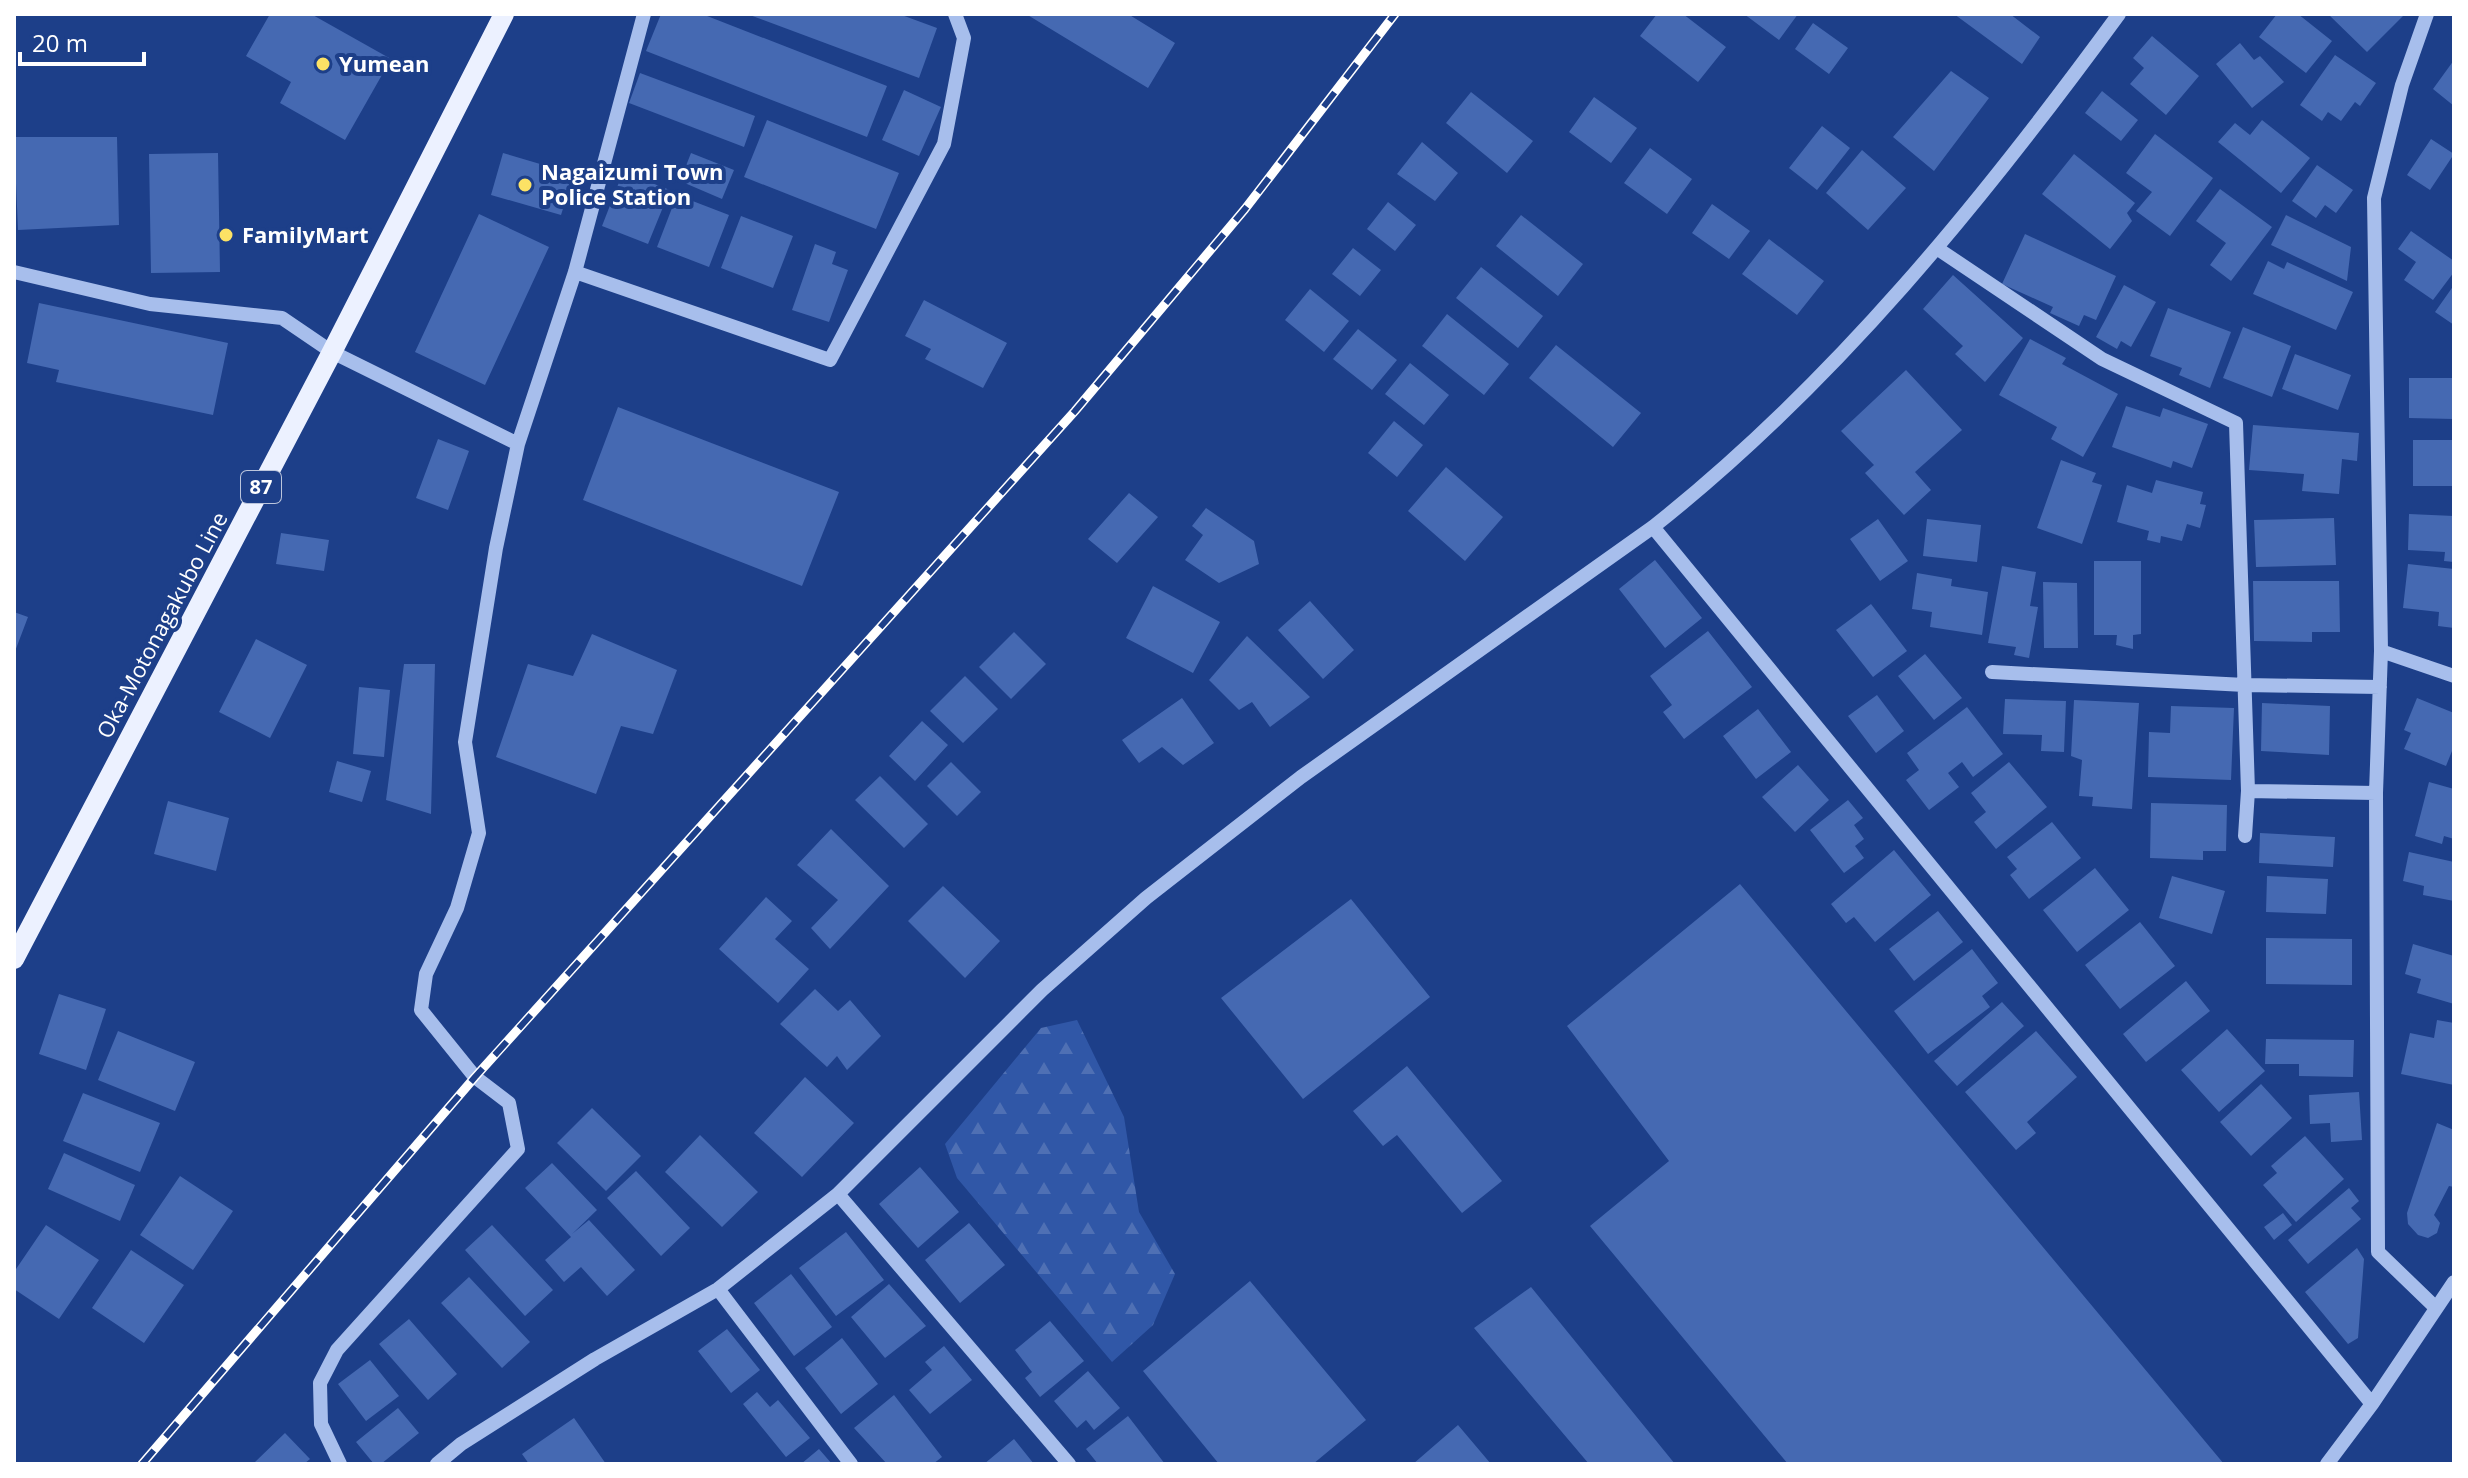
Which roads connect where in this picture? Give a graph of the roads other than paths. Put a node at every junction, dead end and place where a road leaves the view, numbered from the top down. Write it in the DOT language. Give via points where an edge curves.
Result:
graph roads {
  1 [pos="504,14"];
  2 [pos="644,14"];
  3 [pos="955,14"];
  4 [pos="2119,14"];
  5 [pos="2427,14"];
  6 [pos="1938,249"];
  7 [pos="14,272"];
  8 [pos="575,272"];
  9 [pos="332,352"];
  10 [pos="518,444"];
  11 [pos="1653,527"];
  12 [pos="2381,651"];
  13 [pos="1992,672"];
  14 [pos="2454,676"];
  15 [pos="2245,685"];
  16 [pos="2380,687"];
  17 [pos="2248,791"];
  18 [pos="2376,793"];
  19 [pos="2245,836"];
  20 [pos="14,959"];
  21 [pos="838,1194"];
  22 [pos="2454,1282"];
  23 [pos="718,1289"];
  24 [pos="2436,1308"];
  25 [pos="2372,1404"];
  26 [pos="340,1464"];
  27 [pos="437,1464"];
  28 [pos="851,1464"];
  29 [pos="1069,1464"];
  30 [pos="2327,1464"];
  1 -- 9 [label="main road, Oka-Motonagakubo Line / 87"];
  2 -- 8 [label="street"];
  3 -- 8 [label="street" via="964,38 944,144 830,360"];
  4 -- 6 [label="street"];
  5 -- 12 [label="street" via="2402,85 2374,198"];
  6 -- 11 [label="street" via="1810,386 1701,490"];
  6 -- 15 [label="street" via="2102,359 2236,423"];
  7 -- 9 [label="street" via="150,304 282,318"];
  8 -- 10 [label="street"];
  9 -- 10 [label="street"];
  9 -- 20 [label="main road, Oka-Motonagakubo Line / 87"];
  10 -- 26 [label="street" via="465,742 479,833 457,908 426,974 421,1010 475,1077 509,1103 518,1149 337,1350 320,1383 321,1424"];
  11 -- 21 [label="street" via="1301,777 1146,898 1042,990"];
  11 -- 25 [label="street"];
  12 -- 14 [label="street"];
  12 -- 16 [label="street"];
  13 -- 15 [label="street"];
  15 -- 16 [label="street"];
  15 -- 17 [label="street"];
  16 -- 18 [label="street"];
  17 -- 18 [label="street"];
  17 -- 19 [label="street"];
  18 -- 24 [label="street" via="2378,1252"];
  21 -- 23 [label="street"];
  21 -- 29 [label="street"];
  22 -- 24 [label="street"];
  23 -- 27 [label="street" via="595,1359"];
  23 -- 28 [label="street"];
  24 -- 25 [label="street"];
  25 -- 30 [label="street"];
}
